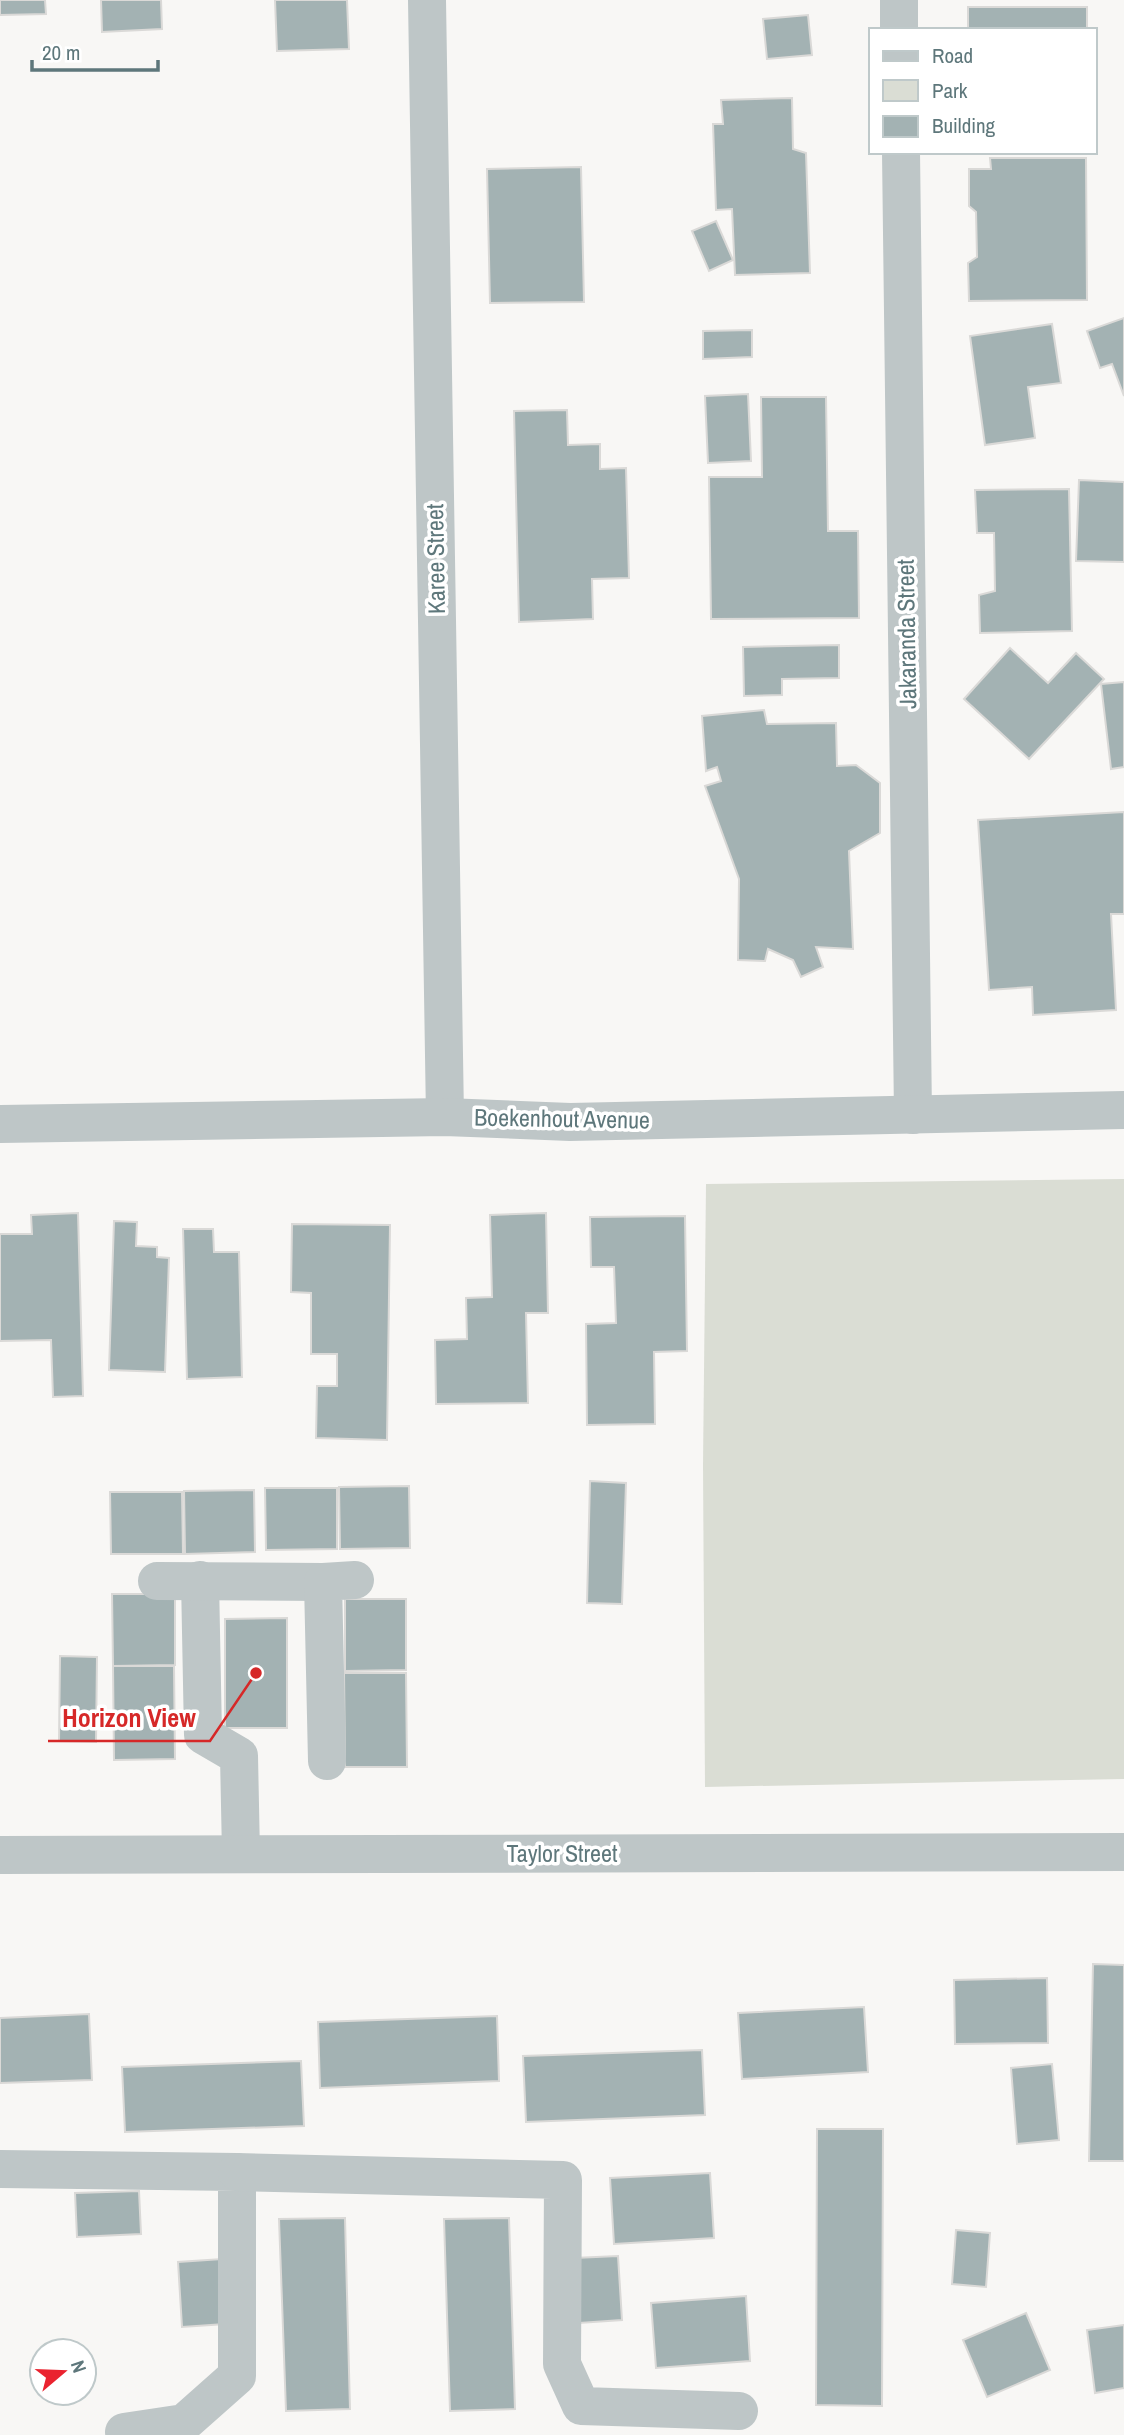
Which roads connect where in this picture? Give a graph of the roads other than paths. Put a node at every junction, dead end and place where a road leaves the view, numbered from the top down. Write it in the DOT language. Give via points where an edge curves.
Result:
graph roads {
  1 [pos="427,0"];
  2 [pos="899,0"];
  3 [pos="900,28"];
  4 [pos="901,154"];
  5 [pos="1124,1110"];
  6 [pos="913,1115"];
  7 [pos="445,1117"];
  8 [pos="0,1124"];
  9 [pos="200,1580"];
  10 [pos="157,1581"];
  11 [pos="327,1761"];
  12 [pos="1124,1852"];
  13 [pos="241,1854"];
  14 [pos="0,1855"];
  15 [pos="0,2169"];
  16 [pos="237,2172"];
  17 [pos="739,2411"];
  18 [pos="125,2435"];
  1 -- 7 [label="street, Karee Street"];
  2 -- 3 [label="street"];
  4 -- 6 [label="street, Jakaranda Street"];
  5 -- 6 [label="street, Boekenhout Avenue"];
  6 -- 7 [label="street, Boekenhout Avenue" via="570,1122"];
  7 -- 8 [label="street, Boekenhout Avenue"];
  9 -- 10 [label="street"];
  9 -- 11 [label="street" via="339,1581"];
  9 -- 13 [label="street" via="203,1735 239,1756"];
  12 -- 13 [label="street, Taylor Street"];
  13 -- 14 [label="street, Taylor Street"];
  15 -- 16 [label="street"];
  16 -- 17 [label="street" via="563,2179 562,2364 581,2406"];
  16 -- 18 [label="street" via="237,2376 184,2423 124,2431"];
}
